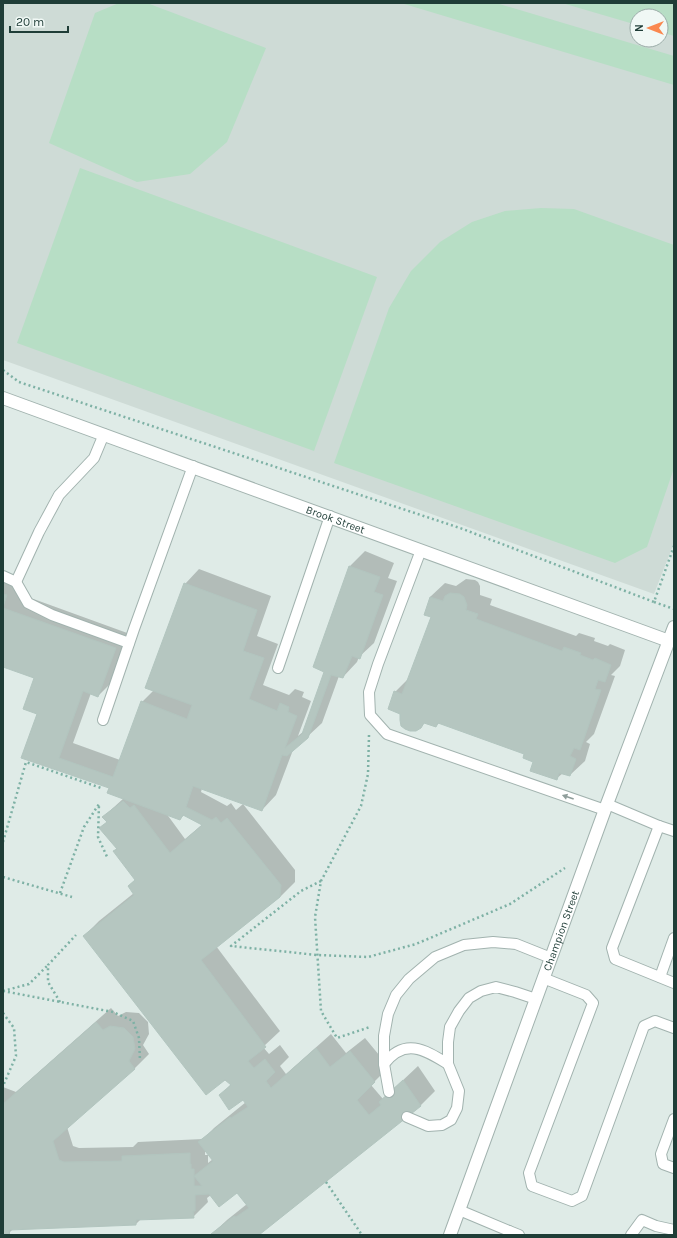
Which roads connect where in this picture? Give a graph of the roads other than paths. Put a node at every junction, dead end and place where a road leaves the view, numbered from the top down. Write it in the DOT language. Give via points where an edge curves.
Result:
graph roads {
  1 [pos="3,398"];
  2 [pos="104,434"];
  3 [pos="193,466"];
  4 [pos="330,516"];
  5 [pos="421,550"];
  6 [pos="3,576"];
  7 [pos="16,582"];
  8 [pos="674,627"];
  9 [pos="669,641"];
  10 [pos="129,643"];
  11 [pos="278,668"];
  12 [pos="103,720"];
  13 [pos="606,807"];
  14 [pos="659,826"];
  15 [pos="674,831"];
  16 [pos="674,938"];
  17 [pos="551,958"];
  18 [pos="660,977"];
  19 [pos="544,978"];
  20 [pos="674,983"];
  21 [pos="536,999"];
  22 [pos="674,1028"];
  23 [pos="384,1064"];
  24 [pos="448,1064"];
  25 [pos="389,1092"];
  26 [pos="407,1118"];
  27 [pos="674,1119"];
  28 [pos="674,1168"];
  29 [pos="459,1210"];
  30 [pos="674,1230"];
  31 [pos="509,1233"];
  32 [pos="450,1235"];
  33 [pos="520,1235"];
  34 [pos="631,1235"];
  1 -- 2 [label="street, Brook Street"];
  2 -- 3 [label="street, Brook Street"];
  2 -- 7 [label="lane" via="94,458 59,495"];
  3 -- 4 [label="street, Brook Street"];
  3 -- 10 [label="lane"];
  4 -- 5 [label="street, Brook Street"];
  4 -- 11 [label="lane"];
  5 -- 9 [label="street, Brook Street"];
  13 -- 5 [label="lane, one-way" via="387,734 370,715 369,692"];
  6 -- 7 [label="lane"];
  7 -- 10 [label="lane" via="28,603 52,615"];
  8 -- 9 [label="street, Champion Street"];
  9 -- 13 [label="street, Champion Street"];
  10 -- 12 [label="lane"];
  13 -- 14 [label="lane"];
  13 -- 17 [label="street, Champion Street"];
  14 -- 15 [label="lane"];
  14 -- 18 [label="lane" via="612,948 615,959"];
  16 -- 18 [label="lane"];
  17 -- 19 [label="street, Champion Street"];
  17 -- 23 [label="lane" via="516,944 493,942 464,945 435,957 409,979 396,995 388,1014 384,1036"];
  18 -- 20 [label="lane"];
  19 -- 21 [label="street, Champion Street"];
  19 -- 22 [label="lane" via="586,995 593,1003 529,1172 532,1186 572,1201 582,1196 644,1026 655,1021"];
  21 -- 24 [label="lane" via="496,987 469,998 450,1027"];
  21 -- 29 [label="street, Champion Street"];
  23 -- 24 [label="lane" via="398,1051 417,1048"];
  23 -- 25 [label="lane"];
  24 -- 26 [label="lane" via="459,1091 457,1108 451,1120 442,1125 428,1126"];
  27 -- 28 [label="lane" via="662,1154 663,1164"];
  29 -- 31 [label="lane"];
  29 -- 32 [label="street, Champion Street"];
  30 -- 34 [label="lane" via="642,1220"];
  31 -- 33 [label="lane"];
}
